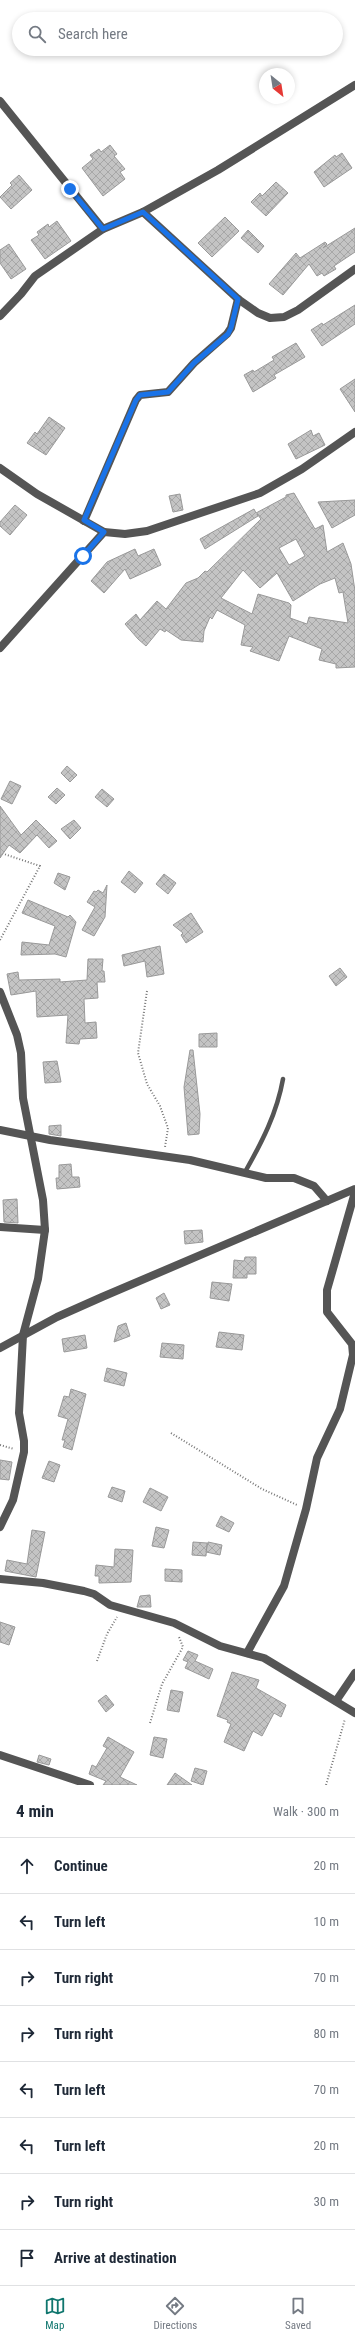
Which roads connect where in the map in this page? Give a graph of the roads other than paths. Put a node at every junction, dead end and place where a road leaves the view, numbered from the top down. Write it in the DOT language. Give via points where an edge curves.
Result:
graph roads {
  1 [pos="355,85"];
  2 [pos="0,101"];
  3 [pos="143,212"];
  4 [pos="103,229"];
  5 [pos="355,269"];
  6 [pos="238,299"];
  7 [pos="0,316"];
  8 [pos="355,432"];
  9 [pos="0,468"];
  10 [pos="84,520"];
  11 [pos="104,532"];
  12 [pos="0,648"];
  13 [pos="0,992"];
  14 [pos="283,1079"];
  15 [pos="0,1130"];
  16 [pos="29,1135"];
  17 [pos="245,1172"];
  18 [pos="355,1190"];
  19 [pos="326,1201"];
  20 [pos="0,1227"];
  21 [pos="45,1230"];
  22 [pos="23,1335"];
  23 [pos="0,1348"];
  24 [pos="0,1527"];
  25 [pos="0,1579"];
  26 [pos="247,1653"];
  27 [pos="355,1673"];
  28 [pos="336,1701"];
  29 [pos="352,1711"];
  30 [pos="0,1755"];
  31 [pos="90,1785"];
  1 -- 3 [label="street" via="218,170"];
  2 -- 4 [label="street"];
  3 -- 4 [label="street"];
  3 -- 6 [label="street"];
  4 -- 7 [label="street" via="35,276"];
  5 -- 6 [label="street" via="298,310 284,317 270,318"];
  6 -- 10 [label="street" via="228,334 194,363 174,386 162,393 140,395 136,400"];
  8 -- 11 [label="street" via="302,469 260,493 147,531 125,534"];
  9 -- 10 [label="street" via="37,494"];
  10 -- 11 [label="street"];
  11 -- 12 [label="street"];
  13 -- 16 [label="street" via="17,1035 21,1053 23,1098"];
  14 -- 17 [label="lane" via="278,1103 260,1146"];
  15 -- 16 [label="street"];
  16 -- 17 [label="street" via="190,1160"];
  16 -- 21 [label="street" via="43,1200"];
  17 -- 19 [label="street" via="266,1178 294,1178 307,1181 320,1191"];
  18 -- 19 [label="street"];
  18 -- 26 [label="street" via="338,1246 327,1297 327,1312 352,1344 353,1355 340,1409 317,1458 306,1509 284,1586"];
  19 -- 22 [label="street" via="102,1297"];
  20 -- 21 [label="street"];
  21 -- 22 [label="street" via="38,1279"];
  22 -- 23 [label="street"];
  22 -- 24 [label="street" via="19,1413 24,1452 15,1493"];
  25 -- 26 [label="street" via="43,1583 84,1591 94,1594 110,1605 174,1623 207,1641"];
  26 -- 28 [label="street" via="264,1658"];
  27 -- 28 [label="street"];
  28 -- 29 [label="street"];
  30 -- 31 [label="street"];
}
